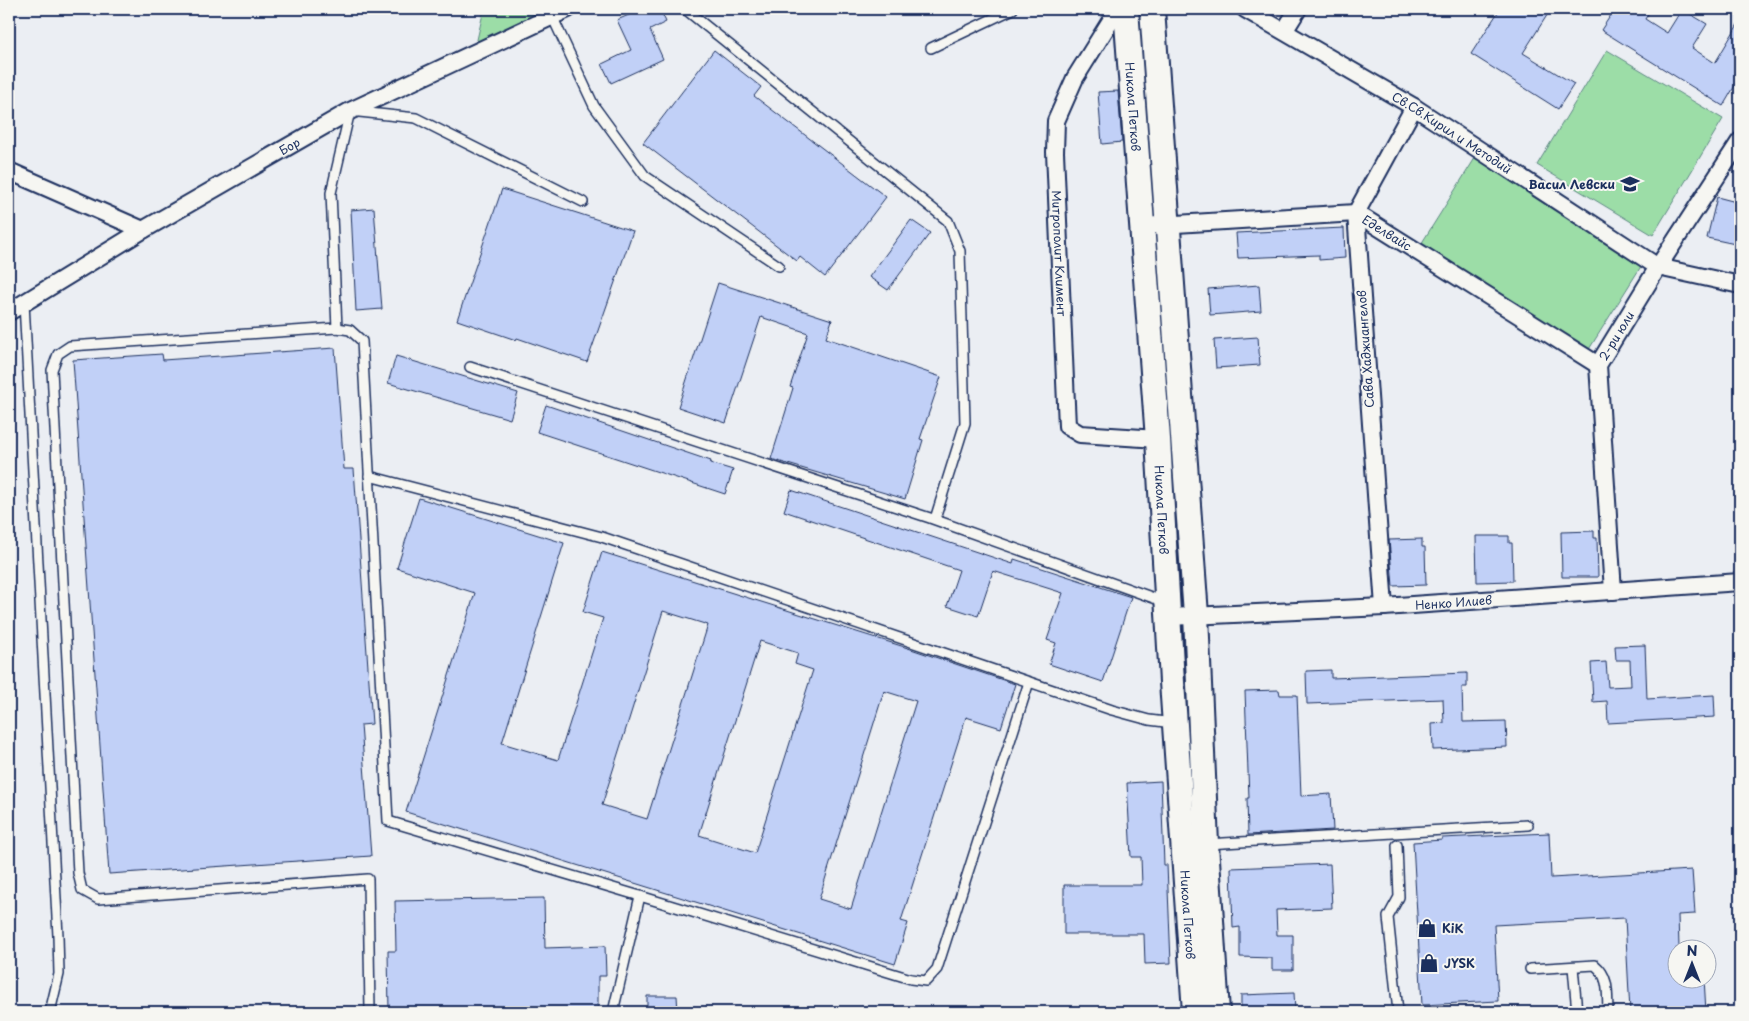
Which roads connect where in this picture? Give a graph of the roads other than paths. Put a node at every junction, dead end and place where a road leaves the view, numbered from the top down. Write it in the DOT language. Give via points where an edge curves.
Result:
graph roads {
  1 [pos="568,9"];
  2 [pos="685,9"];
  3 [pos="1013,9"];
  4 [pos="1152,9"];
  5 [pos="1246,9"];
  6 [pos="1298,9"];
  7 [pos="1127,10"];
  8 [pos="552,16"];
  9 [pos="1285,30"];
  10 [pos="931,48"];
  11 [pos="1414,107"];
  12 [pos="350,111"];
  13 [pos="1740,141"];
  14 [pos="9,171"];
  15 [pos="583,202"];
  16 [pos="1356,213"];
  17 [pos="1168,225"];
  18 [pos="1143,226"];
  19 [pos="143,230"];
  20 [pos="778,266"];
  21 [pos="1658,267"];
  22 [pos="1740,285"];
  23 [pos="24,303"];
  24 [pos="9,312"];
  25 [pos="337,328"];
  26 [pos="1598,365"];
  27 [pos="470,367"];
  28 [pos="1158,439"];
  29 [pos="369,476"];
  30 [pos="935,520"];
  31 [pos="1740,582"];
  32 [pos="1613,591"];
  33 [pos="1384,607"];
  34 [pos="1168,610"];
  35 [pos="1196,615"];
  36 [pos="1029,682"];
  37 [pos="1176,723"];
  38 [pos="1528,825"];
  39 [pos="1206,844"];
  40 [pos="1397,845"];
  41 [pos="640,896"];
  42 [pos="1573,967"];
  43 [pos="1530,969"];
  44 [pos="50,1012"];
  45 [pos="370,1012"];
  46 [pos="613,1012"];
  47 [pos="1195,1012"];
  48 [pos="1217,1012"];
  49 [pos="1398,1012"];
  50 [pos="1577,1012"];
  51 [pos="1608,1012"];
  1 -- 8 [label="street, Бор"];
  2 -- 30 [label="lane" via="948,221 960,251 965,423"];
  3 -- 10 [label="lane"];
  4 -- 17 [label="main road, Никола Петков"];
  5 -- 9 [label="street, Св.Св.Кирил и Методий"];
  6 -- 9 [label="street"];
  7 -- 18 [label="main road, Никола Петков"];
  7 -- 28 [label="street, Митрополит Климент" via="1113,17 1075,78 1056,121 1067,426 1080,434"];
  8 -- 12 [label="street, Бор"];
  8 -- 20 [label="lane" via="594,106 645,176"];
  9 -- 11 [label="street, Св.Св.Кирил и Методий"];
  11 -- 16 [label="street"];
  11 -- 21 [label="street, Св.Св.Кирил и Методий"];
  12 -- 15 [label="lane" via="416,118"];
  12 -- 19 [label="street, Бор"];
  12 -- 25 [label="lane" via="330,193"];
  13 -- 21 [label="street, 2-ри юли"];
  14 -- 19 [label="street"];
  16 -- 17 [label="street, Еделвайс"];
  16 -- 26 [label="street, Еделвайс"];
  16 -- 33 [label="street, Сава Хаджиангелов"];
  17 -- 18 [label="street, Еделвайс"];
  17 -- 35 [label="main road, Никола Петков"];
  18 -- 28 [label="main road, Никола Петков"];
  19 -- 23 [label="street, Бор"];
  21 -- 22 [label="street, Св.Св.Кирил и Методий"];
  21 -- 26 [label="street, 2-ри юли"];
  23 -- 24 [label="street, Бор"];
  23 -- 44 [label="lane" via="58,936 59,974"];
  25 -- 29 [label="lane" via="350,330 362,342"];
  25 -- 45 [label="lane" via="70,346 58,354 52,370 78,873 82,890 98,899 368,879"];
  26 -- 32 [label="street, 2-ри юли"];
  27 -- 30 [label="lane"];
  28 -- 34 [label="main road, Никола Петков"];
  29 -- 36 [label="lane" via="602,537"];
  29 -- 41 [label="lane" via="388,821"];
  30 -- 34 [label="lane"];
  31 -- 32 [label="street, Ненко Илиев"];
  32 -- 33 [label="street, Ненко Илиев"];
  33 -- 35 [label="street, Ненко Илиев"];
  34 -- 35 [label="street, Ненко Илиев"];
  34 -- 37 [label="main road, Никола Петков"];
  35 -- 39 [label="main road, Никола Петков"];
  36 -- 37 [label="lane" via="1149,720"];
  36 -- 41 [label="lane" via="937,969 926,981 910,979"];
  37 -- 47 [label="main road, Никола Петков"];
  38 -- 39 [label="lane"];
  39 -- 48 [label="main road, Никола Петков"];
  40 -- 49 [label="lane" via="1399,897 1388,917"];
  41 -- 46 [label="lane"];
  42 -- 43 [label="lane"];
  42 -- 50 [label="lane"];
  42 -- 51 [label="lane" via="1595,965 1603,971"];
}
